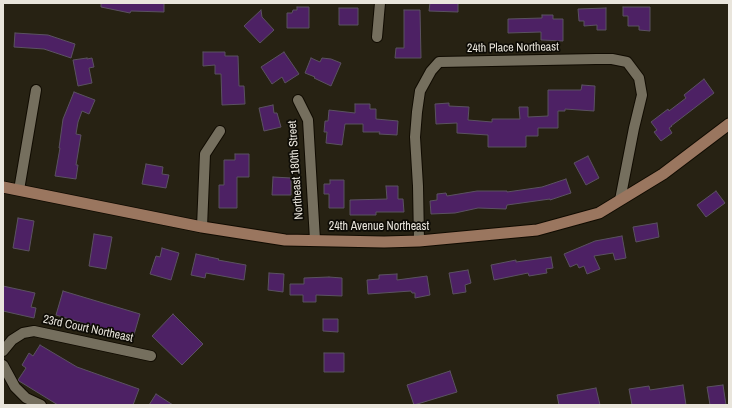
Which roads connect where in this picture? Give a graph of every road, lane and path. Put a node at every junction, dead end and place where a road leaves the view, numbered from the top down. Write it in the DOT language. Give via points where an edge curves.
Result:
graph roads {
  1 [pos="380,3"];
  2 [pos="377,37"];
  3 [pos="36,90"];
  4 [pos="298,100"];
  5 [pos="729,124"];
  6 [pos="220,131"];
  7 [pos="3,186"];
  8 [pos="19,190"];
  9 [pos="620,200"];
  10 [pos="202,227"];
  11 [pos="315,240"];
  12 [pos="419,241"];
  13 [pos="3,350"];
  14 [pos="150,356"];
  15 [pos="3,365"];
  16 [pos="41,405"];
  1 -- 2 [label="street"];
  3 -- 8 [label="street"];
  4 -- 11 [label="street, Northeast 180th Street" via="308,120"];
  5 -- 9 [label="main road, 24th Avenue Northeast" via="663,174"];
  6 -- 10 [label="street" via="205,154"];
  7 -- 8 [label="main road, 24th Avenue Northeast"];
  8 -- 10 [label="main road, 24th Avenue Northeast"];
  9 -- 12 [label="main road, 24th Avenue Northeast" via="599,213 537,230"];
  9 -- 12 [label="street, 24th Place Northeast" via="642,95 639,78 627,62 596,59 439,62 420,91 417,112 415,138"];
  10 -- 11 [label="main road, 24th Avenue Northeast" via="285,240"];
  11 -- 12 [label="main road, 24th Avenue Northeast"];
  13 -- 14 [label="street, 23rd Court Northeast" via="23,332 34,331"];
  15 -- 16 [label="street" via="15,387 26,398"];
}
